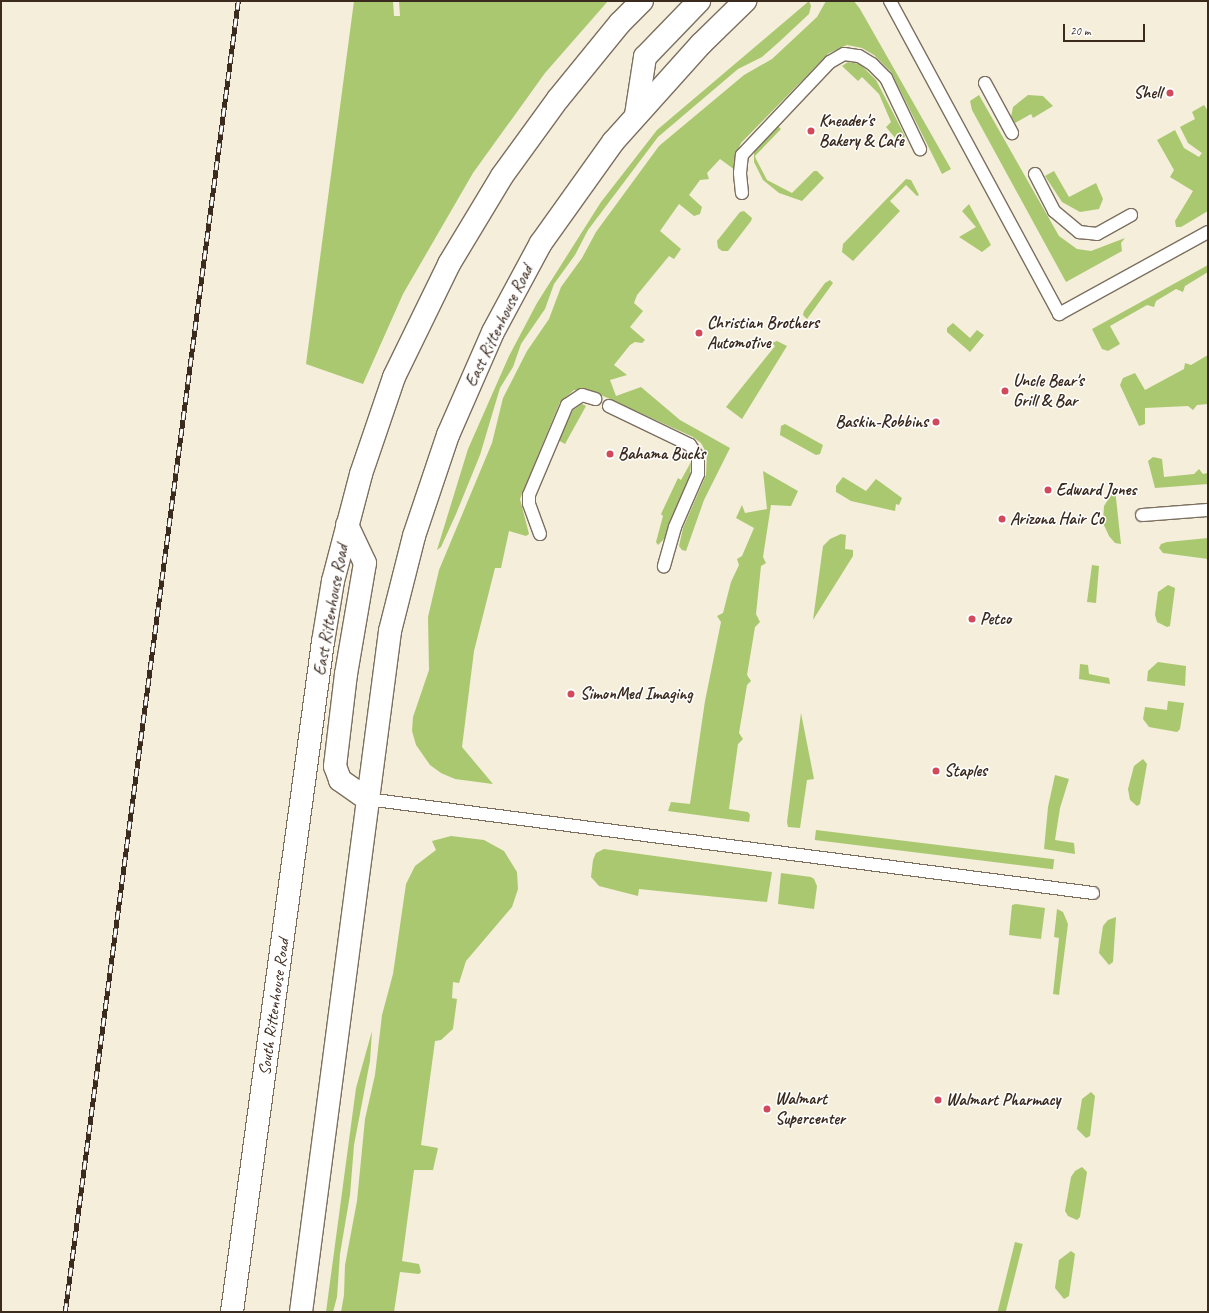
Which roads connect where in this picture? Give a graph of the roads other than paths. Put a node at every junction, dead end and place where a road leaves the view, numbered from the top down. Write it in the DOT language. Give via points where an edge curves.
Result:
graph roads {
  1 [pos="642,1"];
  2 [pos="700,1"];
  3 [pos="745,1"];
  4 [pos="890,1"];
  5 [pos="985,83"];
  6 [pos="636,115"];
  7 [pos="1012,133"];
  8 [pos="920,149"];
  9 [pos="1035,174"];
  10 [pos="742,193"];
  11 [pos="1131,215"];
  12 [pos="1208,232"];
  13 [pos="594,399"];
  14 [pos="609,406"];
  15 [pos="1208,510"];
  16 [pos="1142,515"];
  17 [pos="347,525"];
  18 [pos="540,534"];
  19 [pos="664,566"];
  20 [pos="315,702"];
  21 [pos="368,799"];
  22 [pos="1093,893"];
  23 [pos="232,1312"];
  24 [pos="301,1312"];
  1 -- 17 [label="main road, East Rittenhouse Road" via="620,22 558,99 502,176 449,264 394,377 361,474"];
  2 -- 6 [label="main road" via="645,57"];
  3 -- 6 [label="main road, East Rittenhouse Road" via="701,44"];
  4 -- 12 [label="lane" via="1059,314"];
  5 -- 7 [label="lane"];
  6 -- 21 [label="main road, East Rittenhouse Road" via="613,142 541,243 493,332 448,435 414,536 390,630"];
  8 -- 10 [label="lane" via="886,78 872,64 859,56 844,54 830,62 742,155"];
  9 -- 11 [label="lane" via="1054,211 1079,232 1097,234"];
  13 -- 18 [label="lane" via="582,395 567,405 529,495 529,504"];
  14 -- 19 [label="lane" via="690,445 698,457 698,474 678,520"];
  15 -- 16 [label="lane"];
  17 -- 20 [label="main road, East Rittenhouse Road" via="333,581"];
  17 -- 21 [label="main road" via="365,563 346,674 335,766 340,780"];
  20 -- 23 [label="main road, South Rittenhouse Road"];
  21 -- 22 [label="lane"];
  21 -- 24 [label="main road"];
}
